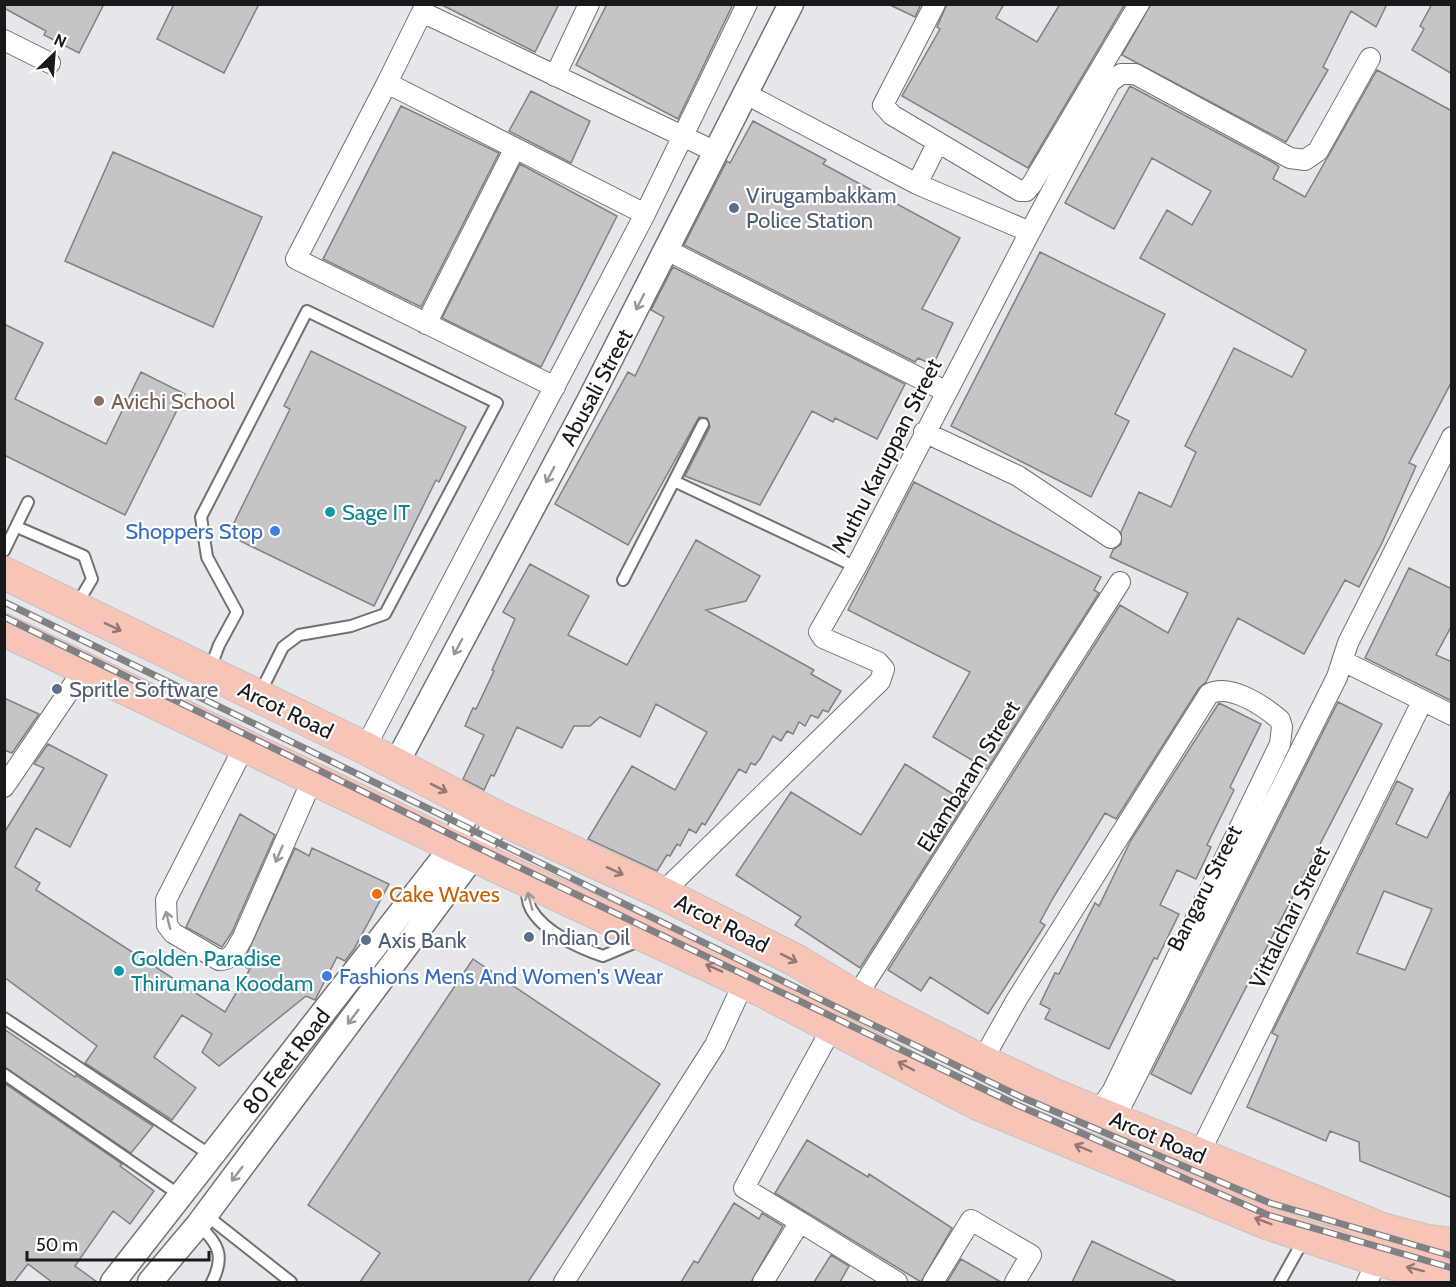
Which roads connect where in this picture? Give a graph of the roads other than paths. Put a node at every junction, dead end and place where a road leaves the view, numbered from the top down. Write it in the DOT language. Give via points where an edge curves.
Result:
graph roads {
  1 [pos="589,4"];
  2 [pos="747,4"];
  3 [pos="791,4"];
  4 [pos="934,4"];
  5 [pos="1139,4"];
  6 [pos="424,8"];
  7 [pos="4,40"];
  8 [pos="1370,58"];
  9 [pos="50,63"];
  10 [pos="555,76"];
  11 [pos="387,82"];
  12 [pos="746,93"];
  13 [pos="682,137"];
  14 [pos="938,142"];
  15 [pos="515,148"];
  16 [pos="716,152"];
  17 [pos="917,184"];
  18 [pos="645,214"];
  19 [pos="1030,232"];
  20 [pos="667,250"];
  21 [pos="426,324"];
  22 [pos="555,387"];
  23 [pos="947,392"];
  24 [pos="703,424"];
  25 [pos="924,432"];
  26 [pos="1452,437"];
  27 [pos="674,481"];
  28 [pos="28,502"];
  29 [pos="16,527"];
  30 [pos="1111,538"];
  31 [pos="4,551"];
  32 [pos="856,567"];
  33 [pos="4,573"];
  34 [pos="623,580"];
  35 [pos="1120,582"];
  36 [pos="75,609"];
  37 [pos="4,630"];
  38 [pos="84,669"];
  39 [pos="1340,669"];
  40 [pos="209,672"];
  41 [pos="258,696"];
  42 [pos="1422,702"];
  43 [pos="1452,715"];
  44 [pos="365,748"];
  45 [pos="240,755"];
  46 [pos="395,766"];
  47 [pos="8,775"];
  48 [pos="308,789"];
  49 [pos="470,804"];
  50 [pos="501,819"];
  51 [pos="463,850"];
  52 [pos="662,892"];
  53 [pos="744,982"];
  54 [pos="856,996"];
  55 [pos="4,1017"];
  56 [pos="833,1026"];
  57 [pos="982,1061"];
  58 [pos="4,1074"];
  59 [pos="1106,1115"];
  60 [pos="1199,1154"];
  61 [pos="213,1156"];
  62 [pos="181,1196"];
  63 [pos="202,1220"];
  64 [pos="800,1222"];
  65 [pos="1306,1236"];
  66 [pos="1452,1244"];
  67 [pos="1373,1271"];
  68 [pos="1452,1278"];
  69 [pos="113,1282"];
  70 [pos="150,1282"];
  71 [pos="212,1282"];
  72 [pos="291,1282"];
  73 [pos="564,1282"];
  74 [pos="763,1282"];
  75 [pos="897,1282"];
  76 [pos="933,1282"];
  77 [pos="1015,1282"];
  78 [pos="1280,1282"];
  1 -- 10 [label="street"];
  2 -- 13 [label="street"];
  3 -- 12 [label="street, Abusali Street"];
  4 -- 14 [label="street" via="883,105 892,115"];
  5 -- 14 [label="street" via="1026,190 1009,186"];
  6 -- 10 [label="street"];
  6 -- 11 [label="street"];
  7 -- 9 [label="street"];
  8 -- 19 [label="street, Muthu Karuppan Street" via="1318,152 1305,160 1290,159 1135,74 1121,74 1110,82"];
  10 -- 13 [label="street"];
  11 -- 15 [label="street"];
  11 -- 21 [label="street" via="297,259"];
  12 -- 16 [label="street, Abusali Street"];
  12 -- 17 [label="street"];
  13 -- 16 [label="street"];
  13 -- 18 [label="street"];
  14 -- 17 [label="street"];
  15 -- 18 [label="street"];
  15 -- 21 [label="street"];
  16 -- 20 [label="street, Abusali Street"];
  17 -- 19 [label="street"];
  18 -- 22 [label="street"];
  19 -- 23 [label="street, Muthu Karuppan Street"];
  20 -- 23 [label="street"];
  20 -- 46 [label="street, Abusali Street, one-way"];
  21 -- 22 [label="street"];
  22 -- 44 [label="street"];
  23 -- 25 [label="street, Muthu Karuppan Street"];
  24 -- 27 [label="lane"];
  25 -- 30 [label="street" via="1017,476"];
  25 -- 32 [label="street, Muthu Karuppan Street"];
  26 -- 39 [label="street, Bangaru Street" via="1348,643"];
  27 -- 32 [label="lane"];
  27 -- 34 [label="lane"];
  28 -- 29 [label="lane"];
  29 -- 31 [label="lane"];
  29 -- 36 [label="lane" via="84,556 92,579"];
  32 -- 52 [label="street, Muthu Karuppan Street" via="819,632 824,638 878,662 884,669 880,681"];
  33 -- 36 [label="main road, Arcot Road"];
  35 -- 54 [label="street, Ekambaram Street"];
  36 -- 40 [label="main road, Arcot Road, one-way"];
  37 -- 38 [label="main road, Arcot Road"];
  38 -- 45 [label="main road, Arcot Road"];
  38 -- 47 [label="street"];
  39 -- 42 [label="street"];
  39 -- 59 [label="street, Bangaru Street"];
  40 -- 41 [label="main road, Arcot Road"];
  40 -- 41 [label="lane" via="237,612 207,557 201,517 307,311 496,404 386,614 351,626 298,635 283,647"];
  41 -- 44 [label="main road, Arcot Road"];
  42 -- 43 [label="street"];
  42 -- 60 [label="street, Vittalchari Street"];
  44 -- 46 [label="main road, Arcot Road"];
  45 -- 48 [label="main road, Arcot Road"];
  48 -- 45 [label="street, one-way" via="243,937 233,955 219,960 173,933 167,925 166,900"];
  46 -- 49 [label="main road, Arcot Road, one-way"];
  48 -- 51 [label="main road, Arcot Road"];
  49 -- 50 [label="main road, Arcot Road"];
  49 -- 51 [label="street, 80 Feet Road"];
  50 -- 51 [label="street, 80 Feet Road"];
  50 -- 52 [label="main road, Arcot Road, one-way"];
  53 -- 51 [label="main road, Arcot Road, one-way"];
  51 -- 61 [label="street, 80 Feet Road"];
  51 -- 63 [label="street, 80 Feet Road, one-way"];
  52 -- 54 [label="main road, Arcot Road, one-way"];
  53 -- 56 [label="main road, Arcot Road"];
  53 -- 73 [label="street" via="715,1046"];
  54 -- 57 [label="main road, Arcot Road"];
  55 -- 61 [label="lane"];
  56 -- 64 [label="street" via="744,1188"];
  65 -- 56 [label="main road, Arcot Road, one-way" via="978,1104"];
  57 -- 59 [label="main road, Arcot Road"];
  57 -- 59 [label="street" via="1209,694 1230,691 1280,720 1280,744 1113,1092"];
  58 -- 62 [label="lane"];
  59 -- 60 [label="main road, Arcot Road"];
  60 -- 66 [label="main road, Arcot Road" via="1382,1229"];
  61 -- 62 [label="street, 80 Feet Road"];
  62 -- 69 [label="street, 80 Feet Road"];
  63 -- 70 [label="street, 80 Feet Road"];
  63 -- 71 [label="lane" via="219,1252"];
  63 -- 72 [label="lane"];
  64 -- 74 [label="street"];
  64 -- 75 [label="street"];
  65 -- 67 [label="main road, Arcot Road"];
  65 -- 78 [label="lane"];
  68 -- 67 [label="main road, Arcot Road, one-way"];
  76 -- 77 [label="street" via="971,1220 1030,1255"];
}
